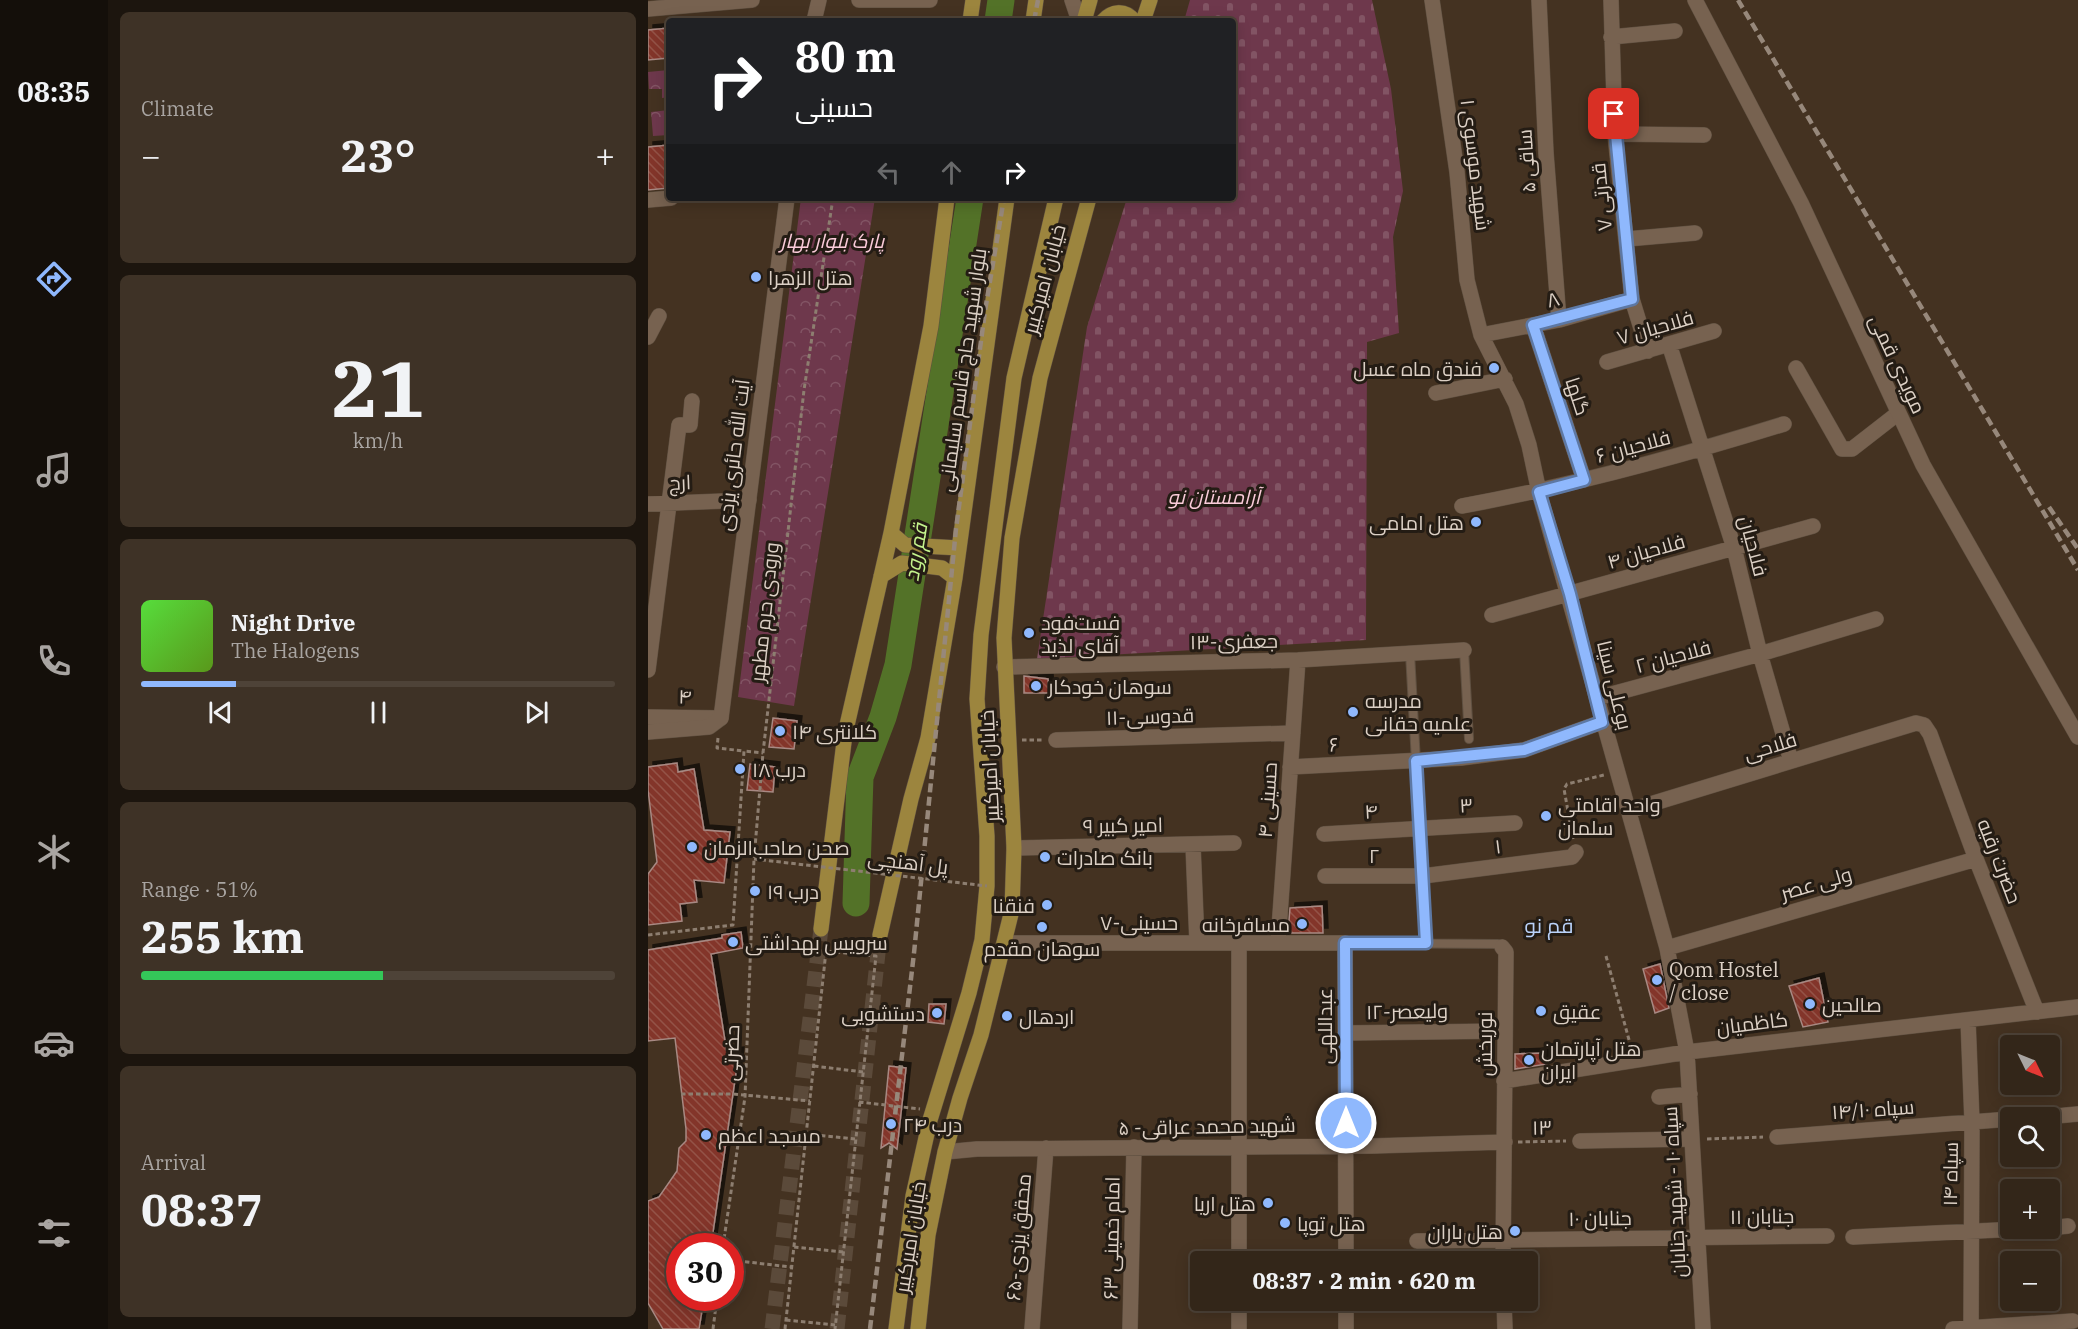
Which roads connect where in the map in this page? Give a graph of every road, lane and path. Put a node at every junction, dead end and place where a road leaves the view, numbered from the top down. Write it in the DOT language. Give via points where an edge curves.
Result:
graph roads {
  1 [pos="752,0"];
  2 [pos="819,0"];
  3 [pos="860,0"];
  4 [pos="973,0"];
  5 [pos="1036,0"];
  6 [pos="1072,0"];
  7 [pos="1090,0"];
  8 [pos="1150,0"];
  9 [pos="1432,0"];
  10 [pos="1539,0"];
  11 [pos="1611,0"];
  12 [pos="1695,0"];
  13 [pos="732,1"];
  14 [pos="923,1"];
  15 [pos="654,6"];
  16 [pos="815,18"];
  17 [pos="970,18"];
  18 [pos="1033,18"];
  19 [pos="1077,18"];
  20 [pos="1085,18"];
  21 [pos="1106,18"];
  22 [pos="1130,18"];
  23 [pos="1144,18"];
  24 [pos="1676,31"];
  25 [pos="1611,37"];
  26 [pos="1615,134"];
  27 [pos="1704,135"];
  28 [pos="666,198"];
  29 [pos="648,200"];
  30 [pos="787,201"];
  31 [pos="832,201"];
  32 [pos="947,201"];
  33 [pos="1007,201"];
  34 [pos="1055,201"];
  35 [pos="1088,201"];
  36 [pos="1695,233"];
  37 [pos="1627,239"];
  38 [pos="1632,299"];
  39 [pos="659,316"];
  40 [pos="1559,320"];
  41 [pos="1533,325"];
  42 [pos="1714,331"];
  43 [pos="1481,335"];
  44 [pos="648,337"];
  45 [pos="1670,344"];
  46 [pos="1648,351"];
  47 [pos="1607,362"];
  48 [pos="1796,368"];
  49 [pos="1504,380"];
  50 [pos="1436,393"];
  51 [pos="692,401"];
  52 [pos="1897,414"];
  53 [pos="1784,424"];
  54 [pos="1702,449"];
  55 [pos="1584,480"];
  56 [pos="1539,492"];
  57 [pos="749,500"];
  58 [pos="670,503"];
  59 [pos="648,504"];
  60 [pos="1462,506"];
  61 [pos="1813,526"];
  62 [pos="891,533"];
  63 [pos="953,548"];
  64 [pos="1734,548"];
  65 [pos="881,576"];
  66 [pos="955,578"];
  67 [pos="1570,594"];
  68 [pos="1492,615"];
  69 [pos="1876,619"];
  70 [pos="1464,650"];
  71 [pos="1410,654"];
  72 [pos="1760,654"];
  73 [pos="1298,660"];
  74 [pos="1004,667"];
  75 [pos="648,670"];
  76 [pos="1597,698"];
  77 [pos="648,717"];
  78 [pos="721,718"];
  79 [pos="1602,722"];
  80 [pos="1924,725"];
  81 [pos="648,732"];
  82 [pos="1293,733"];
  83 [pos="2078,737"];
  84 [pos="1469,739"];
  85 [pos="1008,740"];
  86 [pos="1056,740"];
  87 [pos="744,752"];
  88 [pos="764,753"];
  89 [pos="1416,761"];
  90 [pos="1791,761"];
  91 [pos="1290,767"];
  92 [pos="1616,772"];
  93 [pos="1628,811"];
  94 [pos="1515,823"];
  95 [pos="1420,829"];
  96 [pos="1324,834"];
  97 [pos="1234,843"];
  98 [pos="1193,845"];
  99 [pos="1014,848"];
  100 [pos="1576,852"];
  101 [pos="754,859"];
  102 [pos="1976,859"];
  103 [pos="1325,876"];
  104 [pos="1423,876"];
  105 [pos="987,886"];
  106 [pos="821,930"];
  107 [pos="880,935"];
  108 [pos="648,936"];
  109 [pos="1005,943"];
  110 [pos="1197,943"];
  111 [pos="1239,943"];
  112 [pos="1278,943"];
  113 [pos="1345,943"];
  114 [pos="1426,943"];
  115 [pos="1503,947"];
  116 [pos="1667,948"];
  117 [pos="1606,956"];
  118 [pos="2078,1007"];
  119 [pos="2037,1012"];
  120 [pos="1968,1020"];
  121 [pos="1504,1031"];
  122 [pos="1345,1033"];
  123 [pos="1687,1052"];
  124 [pos="1634,1060"];
  125 [pos="813,1066"];
  126 [pos="863,1072"];
  127 [pos="1504,1081"];
  128 [pos="681,1094"];
  129 [pos="1690,1094"];
  130 [pos="745,1097"];
  131 [pos="1659,1097"];
  132 [pos="810,1101"];
  133 [pos="859,1102"];
  134 [pos="933,1110"];
  135 [pos="2078,1114"];
  136 [pos="2060,1116"];
  137 [pos="2000,1120"];
  138 [pos="1972,1122"];
  139 [pos="806,1134"];
  140 [pos="1777,1137"];
  141 [pos="855,1139"];
  142 [pos="1691,1139"];
  143 [pos="1580,1141"];
  144 [pos="1504,1142"];
  145 [pos="1239,1145"];
  146 [pos="1346,1146"];
  147 [pos="1134,1147"];
  148 [pos="1046,1148"];
  149 [pos="945,1152"];
  150 [pos="2068,1226"];
  151 [pos="2060,1227"];
  152 [pos="2000,1231"];
  153 [pos="725,1233"];
  154 [pos="1971,1233"];
  155 [pos="1827,1236"];
  156 [pos="1698,1237"];
  157 [pos="1853,1237"];
  158 [pos="1417,1241"];
  159 [pos="1503,1241"];
  160 [pos="794,1247"];
  161 [pos="1239,1251"];
  162 [pos="1346,1251"];
  163 [pos="1503,1251"];
  164 [pos="843,1252"];
  165 [pos="744,1262"];
  166 [pos="791,1267"];
  167 [pos="715,1311"];
  168 [pos="1239,1311"];
  169 [pos="1346,1311"];
  170 [pos="1504,1311"];
  171 [pos="786,1320"];
  172 [pos="2073,1321"];
  173 [pos="835,1327"];
  174 [pos="1971,1328"];
  175 [pos="712,1329"];
  176 [pos="785,1329"];
  177 [pos="896,1329"];
  178 [pos="918,1329"];
  179 [pos="1032,1329"];
  180 [pos="1130,1329"];
  181 [pos="1239,1329"];
  182 [pos="1346,1329"];
  183 [pos="1505,1329"];
  184 [pos="1703,1329"];
  185 [pos="1953,1329"];
  1 -- 13 [label="street"];
  2 -- 16 [label="street"];
  3 -- 14 [label="street"];
  4 -- 17 [label="main road"];
  5 -- 18 [label="main road"];
  6 -- 19 [label="street"];
  7 -- 20 [label="main road"];
  8 -- 23 [label="main road"];
  9 -- 43 [label="street, شهید موسوی ۱" via="1457,172 1467,280"];
  10 -- 40 [label="street, ساقی ۵"];
  11 -- 25 [label="street, قدرتی ۷"];
  12 -- 52 [label="street, مویدی قمی" via="1801,203"];
  13 -- 15 [label="street"];
  21 -- 22 [label="main road" via="1112,13 1124,13"];
  24 -- 25 [label="street"];
  25 -- 26 [label="street, قدرتی ۷"];
  26 -- 27 [label="street"];
  26 -- 37 [label="street, قدرتی ۷"];
  28 -- 29 [label="street"];
  30 -- 57 [label="street, آیت الله‌ حائری‌ یزدی"];
  31 -- 88 [label="path, ورودی حرم مطهر" via="804,390"];
  32 -- 62 [label="main road, بلوار شهید حاج قاسم سلیمانی" via="931,326"];
  33 -- 63 [label="main road, بلوار شهید حاج قاسم سلیمانی"];
  34 -- 105 [label="main road, خیابان امیرکبیر" via="1014,378 981,636 978,699"];
  35 -- 74 [label="main road, خیابان امیرکبیر" via="1040,378 1012,538"];
  36 -- 37 [label="street"];
  37 -- 38 [label="street, قدرتی ۷"];
  38 -- 40 [label="street, ۸"];
  38 -- 46 [label="street, قدرتی ۷"];
  39 -- 44 [label="street"];
  40 -- 41 [label="street, ۸"];
  41 -- 43 [label="street, ۸"];
  41 -- 55 [label="street, گلها"];
  42 -- 45 [label="street, فلاحیان ۷"];
  43 -- 49 [label="street, بوعلی سینا"];
  45 -- 46 [label="street, فلاحیان ۷"];
  45 -- 54 [label="street, فلاحیان"];
  46 -- 47 [label="street, فلاحیان ۷"];
  48 -- 52 [label="street" via="1842,448 1852,449"];
  49 -- 50 [label="street"];
  49 -- 56 [label="street, بوعلی سینا" via="1530,445"];
  51 -- 58 [label="street" via="690,424 679,425"];
  52 -- 83 [label="street, مویدی قمی"];
  53 -- 54 [label="street, فلاحیان ۶"];
  54 -- 55 [label="street, فلاحیان ۶"];
  54 -- 64 [label="street, فلاحیان"];
  55 -- 56 [label="street, فلاحیان ۶"];
  56 -- 60 [label="street, فلاحیان ۶"];
  56 -- 67 [label="street, بوعلی سینا"];
  57 -- 58 [label="street, ارج"];
  57 -- 78 [label="street, آیت الله‌ حائری‌ یزدی"];
  58 -- 59 [label="street, ارج"];
  58 -- 75 [label="street"];
  61 -- 64 [label="street, فلاحیان ۴"];
  62 -- 63 [label="main road" via="905,545"];
  62 -- 65 [label="main road, بلوار شهید حاج قاسم سلیمانی"];
  63 -- 66 [label="main road, بلوار شهید حاج قاسم سلیمانی"];
  64 -- 67 [label="street, فلاحیان ۴"];
  64 -- 72 [label="street, فلاحیان"];
  65 -- 66 [label="main road" via="902,563 942,568"];
  65 -- 106 [label="main road, بلوار شهید حاج قاسم سلیمانی" via="845,734"];
  66 -- 107 [label="main road, بلوار شهید حاج قاسم سلیمانی" via="928,738"];
  67 -- 68 [label="street, فلاحیان ۴"];
  67 -- 76 [label="street, بوعلی سینا"];
  69 -- 72 [label="street"];
  70 -- 71 [label="street, جعفری-۱۳"];
  70 -- 84 [label="lane"];
  71 -- 73 [label="street, جعفری-۱۳"];
  71 -- 89 [label="lane"];
  72 -- 76 [label="street, فلاحیان ۲"];
  72 -- 90 [label="street, فلاحیان"];
  73 -- 74 [label="street, جعفری-۱۳"];
  73 -- 82 [label="street, حسینی ۴"];
  74 -- 85 [label="main road, خیابان امیرکبیر"];
  76 -- 79 [label="street, بوعلی سینا"];
  77 -- 78 [label="street, ۴"];
  78 -- 81 [label="street" via="710,727"];
  78 -- 87 [label="path" via="717,748"];
  79 -- 89 [label="street, ۶" via="1524,750"];
  79 -- 92 [label="street, بوعلی سینا"];
  80 -- 90 [label="street, فلاحی" via="1916,723"];
  80 -- 102 [label="street, حضرت رقیه"];
  82 -- 86 [label="street, قدوسی-۱۱"];
  82 -- 91 [label="street, حسینی ۴"];
  85 -- 86 [label="path"];
  85 -- 99 [label="main road, خیابان امیرکبیر"];
  87 -- 88 [label="path"];
  87 -- 108 [label="path" via="733,925"];
  88 -- 101 [label="path, ورودی حرم مطهر"];
  89 -- 91 [label="street, ۶"];
  89 -- 95 [label="lane"];
  90 -- 93 [label="street, فلاحی"];
  91 -- 112 [label="street, حسینی ۴"];
  92 -- 93 [label="street, بوعلی سینا"];
  92 -- 100 [label="path" via="1567,784 1564,789"];
  93 -- 116 [label="street, بوعلی سینا"];
  94 -- 95 [label="street, ۳"];
  95 -- 96 [label="street, ۴"];
  95 -- 104 [label="lane"];
  97 -- 98 [label="street, امیر کبیر ۹"];
  98 -- 99 [label="street, امیر کبیر ۹"];
  98 -- 110 [label="street"];
  99 -- 109 [label="main road, خیابان امیرکبیر" via="1015,889"];
  100 -- 104 [label="street, ۱" via="1572,857 1535,863"];
  101 -- 105 [label="path, پل آهنچی, bridge"];
  101 -- 130 [label="path, حضرتی"];
  102 -- 116 [label="street, ولی عصر"];
  102 -- 119 [label="street, حضرت رقیه"];
  103 -- 104 [label="street, ۲"];
  104 -- 114 [label="lane"];
  105 -- 134 [label="main road, خیابان امیرکبیر" via="981,940 969,993"];
  109 -- 110 [label="street, حسینی-۷"];
  109 -- 149 [label="main road, خیابان امیرکبیر"];
  110 -- 111 [label="street, حسینی-۷"];
  111 -- 112 [label="street, حسینی-۷"];
  111 -- 145 [label="street"];
  112 -- 113 [label="street, حسینی-۷"];
  113 -- 114 [label="lane"];
  113 -- 122 [label="street, عبداللهی"];
  114 -- 115 [label="lane"];
  115 -- 121 [label="street, نوربخش"];
  116 -- 123 [label="street, بوعلی سینا"];
  117 -- 124 [label="path"];
  118 -- 119 [label="street, کاظمیان"];
  119 -- 120 [label="street, کاظمیان"];
  120 -- 123 [label="street, کاظمیان"];
  120 -- 138 [label="street, سپاه ۱۴"];
  121 -- 122 [label="street, ولیعصر-۱۲"];
  121 -- 127 [label="street, نوربخش"];
  122 -- 146 [label="street, عبداللهی"];
  123 -- 124 [label="street, کاظمیان"];
  123 -- 129 [label="street, سپاه ۱۰ - شهید جنابان"];
  124 -- 127 [label="street, کاظمیان"];
  125 -- 126 [label="path"];
  125 -- 126 [label="path" via="826,951 876,956"];
  125 -- 132 [label="path"];
  126 -- 133 [label="path"];
  127 -- 144 [label="street, نوربخش"];
  128 -- 130 [label="path"];
  129 -- 131 [label="street"];
  129 -- 142 [label="street, سپاه ۱۰ - شهید جنابان"];
  130 -- 132 [label="path"];
  130 -- 153 [label="path, حضرتی"];
  132 -- 139 [label="path"];
  133 -- 134 [label="path"];
  133 -- 141 [label="path"];
  134 -- 177 [label="main road, خیابان امیرکبیر" via="913,1196"];
  135 -- 136 [label="street"];
  137 -- 138 [label="street, سپاه ۱۴/۱۰"];
  138 -- 140 [label="street, سپاه ۱۴/۱۰"];
  138 -- 154 [label="street, سپاه ۱۴"];
  139 -- 141 [label="path"];
  139 -- 160 [label="path"];
  140 -- 142 [label="path"];
  141 -- 164 [label="path"];
  142 -- 143 [label="street"];
  142 -- 156 [label="street, سپاه ۱۰ - شهید جنابان"];
  143 -- 144 [label="path, ۱۳"];
  144 -- 146 [label="street, شهید محمد عراقی- ۵"];
  144 -- 159 [label="street, نوربخش"];
  145 -- 146 [label="street, شهید محمد عراقی- ۵"];
  145 -- 147 [label="street, شهید محمد عراقی- ۵"];
  145 -- 161 [label="street"];
  146 -- 162 [label="street, عبداللهی"];
  147 -- 148 [label="street, شهید محمد عراقی- ۵"];
  147 -- 180 [label="street, امام خمینی ۶۳"];
  148 -- 149 [label="street, شهید محمد عراقی- ۵"];
  148 -- 179 [label="street, محقق یزدی-۶۵"];
  149 -- 178 [label="main road, خیابان امیرکبیر" via="928,1235"];
  150 -- 151 [label="street"];
  152 -- 154 [label="street"];
  154 -- 157 [label="street"];
  154 -- 174 [label="street, سپاه ۱۴"];
  155 -- 156 [label="street, جنابان ۱۱"];
  156 -- 159 [label="street, جنابان ۱۰"];
  156 -- 184 [label="street, سپاه ۱۰ - شهید جنابان"];
  158 -- 159 [label="street, جنابان ۱۰"];
  159 -- 163 [label="street, نوربخش"];
  160 -- 164 [label="path"];
  160 -- 166 [label="path"];
  164 -- 173 [label="path"];
  165 -- 166 [label="path"];
  166 -- 171 [label="path"];
  167 -- 175 [label="path"];
  168 -- 181 [label="street"];
  169 -- 182 [label="street"];
  170 -- 183 [label="street"];
  171 -- 173 [label="path"];
  171 -- 176 [label="path"];
  172 -- 174 [label="street"];
  174 -- 185 [label="street"];
}
